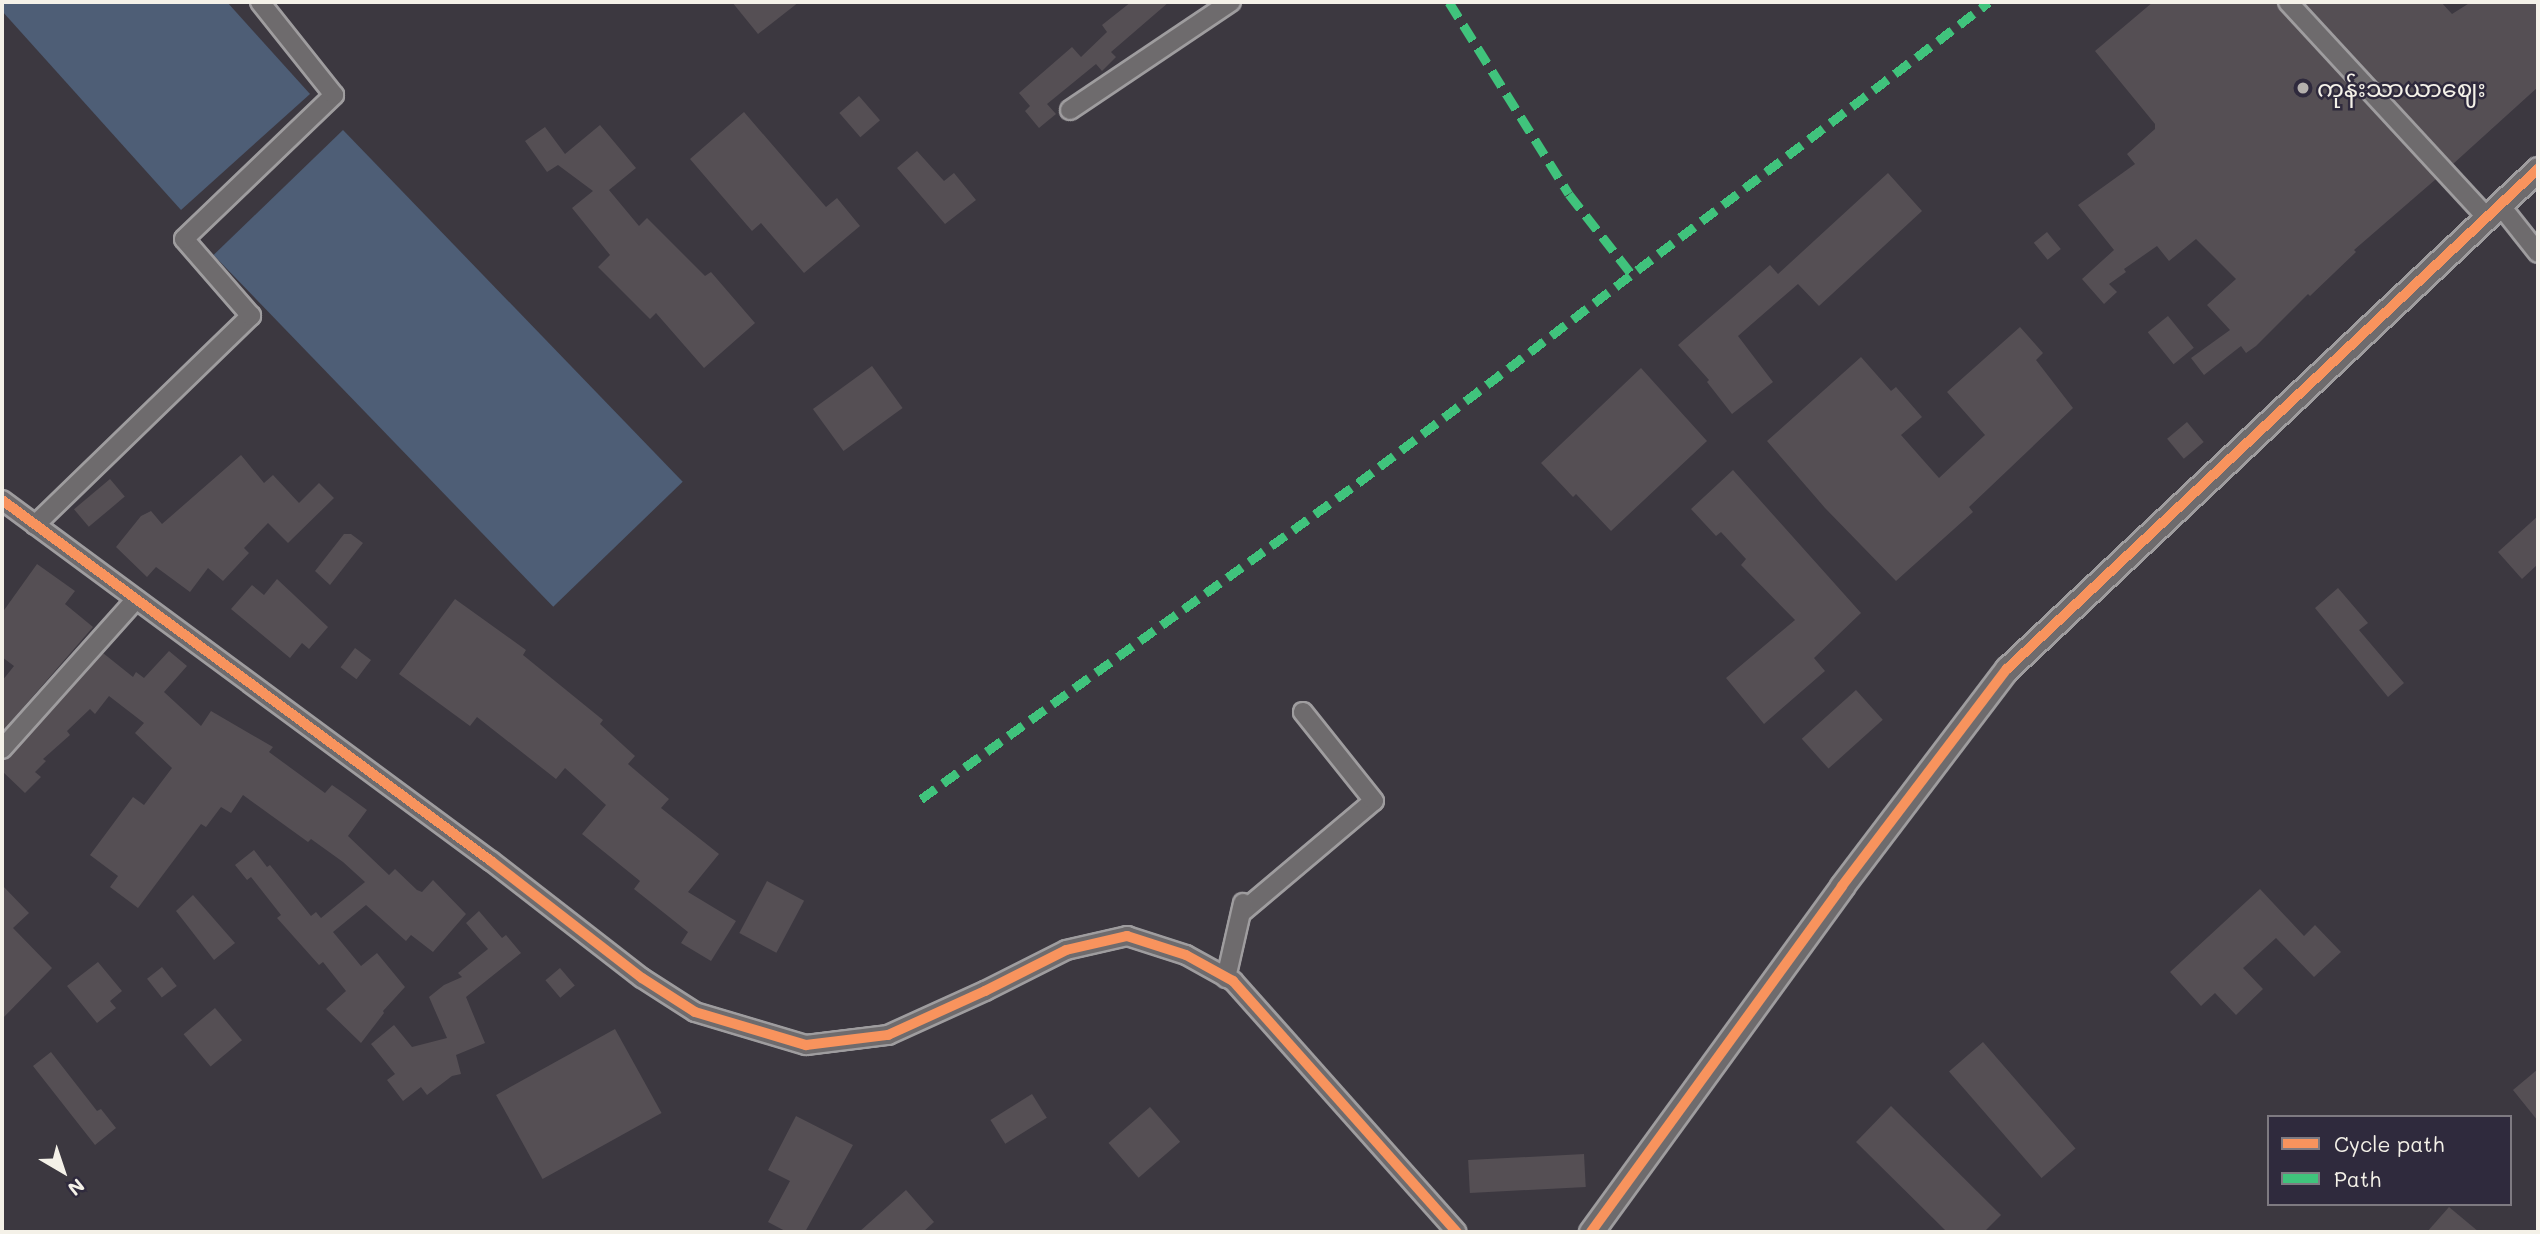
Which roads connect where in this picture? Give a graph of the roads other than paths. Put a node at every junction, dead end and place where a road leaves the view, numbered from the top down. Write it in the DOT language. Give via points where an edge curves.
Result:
graph roads {
  1 [pos="260,2"];
  2 [pos="1231,2"];
  3 [pos="2288,2"];
  4 [pos="1070,110"];
  5 [pos="2538,169"];
  6 [pos="2493,212"];
  7 [pos="2538,253"];
  8 [pos="2,500"];
  9 [pos="35,525"];
  10 [pos="136,599"];
  11 [pos="1303,712"];
  12 [pos="2,749"];
  13 [pos="1226,978"];
  14 [pos="1457,1232"];
  15 [pos="1591,1232"];
  1 -- 9 [label="street" via="334,95 184,239 251,316"];
  2 -- 4 [label="street"];
  3 -- 6 [label="street"];
  5 -- 6 [label="street"];
  6 -- 7 [label="street"];
  6 -- 15 [label="street" via="2007,669 1842,886"];
  8 -- 9 [label="street"];
  9 -- 10 [label="street"];
  10 -- 12 [label="street"];
  10 -- 13 [label="street" via="642,978 695,1012 806,1045 888,1035 1066,950 1127,936 1186,955"];
  11 -- 13 [label="street" via="1374,800 1243,907"];
  13 -- 14 [label="street"];
}
